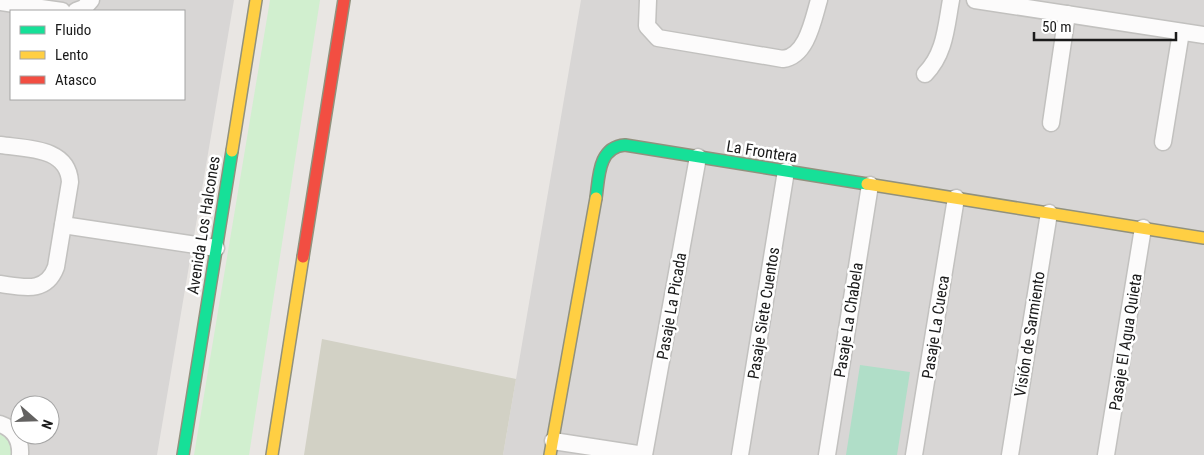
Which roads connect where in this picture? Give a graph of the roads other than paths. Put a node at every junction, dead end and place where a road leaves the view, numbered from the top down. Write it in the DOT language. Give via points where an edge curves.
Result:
graph roads {
  1 [pos="91,0"];
  2 [pos="256,0"];
  3 [pos="344,0"];
  4 [pos="648,0"];
  5 [pos="819,0"];
  6 [pos="951,0"];
  7 [pos="976,0"];
  8 [pos="0,2"];
  9 [pos="55,10"];
  10 [pos="79,10"];
  11 [pos="1067,14"];
  12 [pos="1181,32"];
  13 [pos="1204,35"];
  14 [pos="925,74"];
  15 [pos="1051,123"];
  16 [pos="1163,142"];
  17 [pos="0,144"];
  18 [pos="698,157"];
  19 [pos="786,171"];
  20 [pos="870,185"];
  21 [pos="956,198"];
  22 [pos="1049,213"];
  23 [pos="63,225"];
  24 [pos="1143,228"];
  25 [pos="1204,238"];
  26 [pos="216,248"];
  27 [pos="0,284"];
  28 [pos="0,424"];
  29 [pos="552,448"];
  30 [pos="20,454"];
  31 [pos="183,455"];
  32 [pos="272,455"];
  33 [pos="644,455"];
  34 [pos="740,455"];
  35 [pos="827,455"];
  36 [pos="914,455"];
  37 [pos="1010,455"];
  38 [pos="1106,455"];
  1 -- 10 [label="street"];
  2 -- 26 [label="street, Avenida Los Halcones"];
  3 -- 32 [label="street"];
  4 -- 5 [label="street" via="647,26 658,38 783,59 794,56 801,48"];
  6 -- 14 [label="street" via="942,48"];
  7 -- 11 [label="street"];
  8 -- 9 [label="street"];
  11 -- 12 [label="street"];
  11 -- 15 [label="street"];
  12 -- 13 [label="street"];
  12 -- 16 [label="street"];
  17 -- 23 [label="street" via="51,153 64,162 70,182"];
  18 -- 19 [label="street, La Frontera"];
  18 -- 29 [label="street, La Frontera" via="620,145 604,157"];
  18 -- 33 [label="street, Pasaje La Picada"];
  19 -- 20 [label="street, La Frontera"];
  19 -- 34 [label="street, Pasaje Siete Cuentos"];
  20 -- 21 [label="street, La Frontera"];
  20 -- 35 [label="street, Pasaje La Chabela"];
  21 -- 22 [label="street, La Frontera"];
  21 -- 36 [label="street, Pasaje La Cueca"];
  22 -- 24 [label="street, La Frontera"];
  22 -- 37 [label="street, Visión de Sarmiento"];
  23 -- 26 [label="street"];
  23 -- 27 [label="street" via="56,267 50,280 31,288"];
  24 -- 25 [label="street, La Frontera"];
  24 -- 38 [label="street, Pasaje El Agua Quieta"];
  26 -- 31 [label="street, Avenida Los Halcones"];
  28 -- 30 [label="street" via="18,438"];
  29 -- 33 [label="street"];
}
